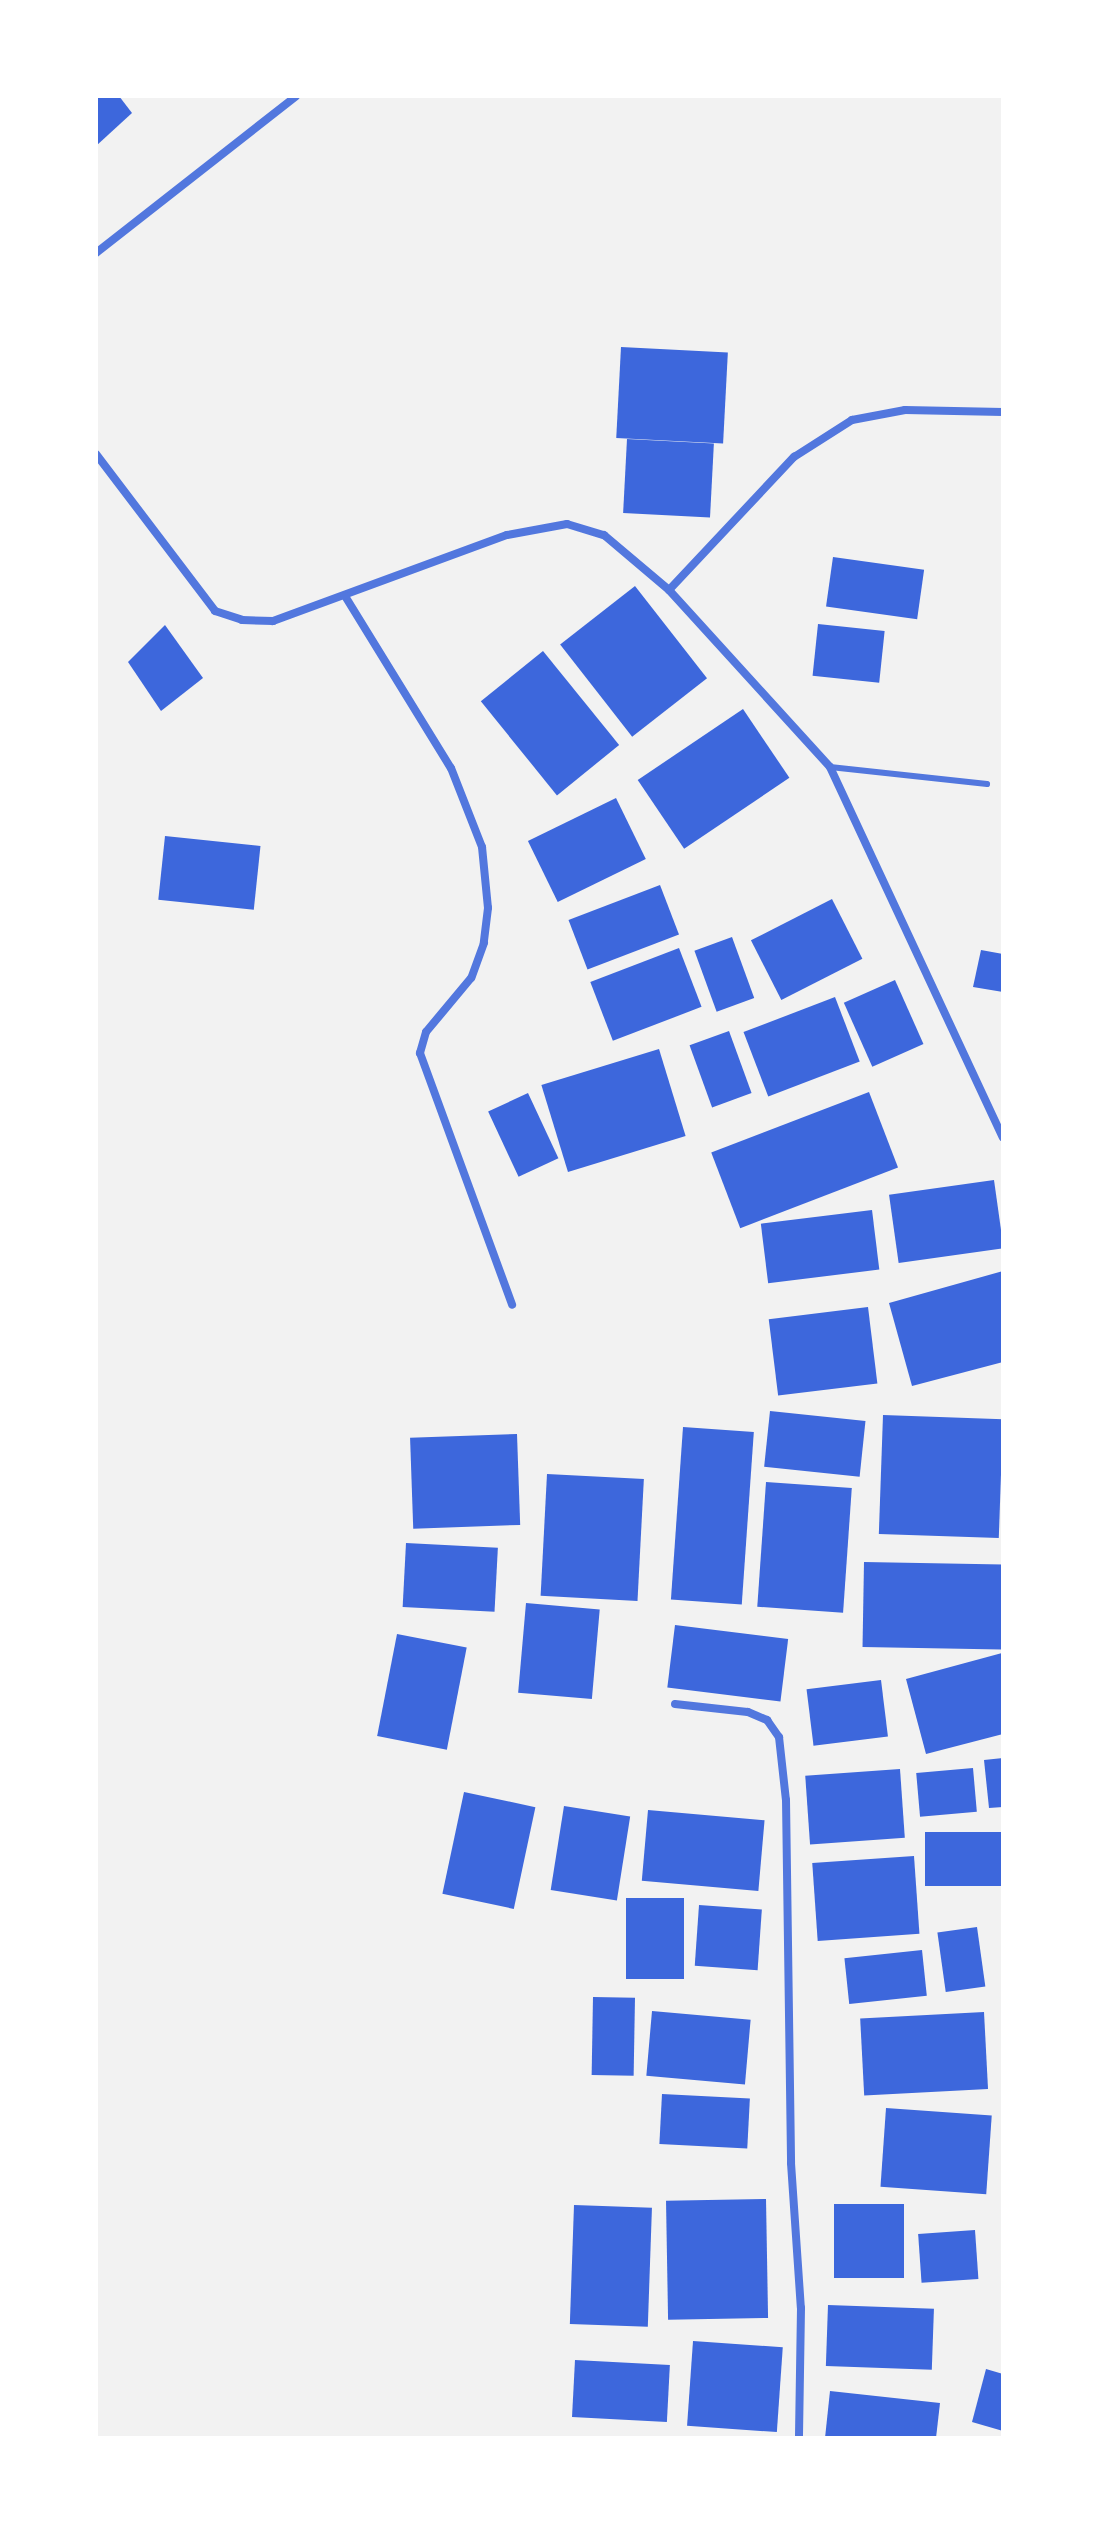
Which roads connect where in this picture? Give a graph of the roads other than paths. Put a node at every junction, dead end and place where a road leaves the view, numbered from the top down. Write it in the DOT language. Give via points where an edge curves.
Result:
graph roads {
  1 [pos="296,96"];
  2 [pos="96,253"];
  3 [pos="1003,412"];
  4 [pos="96,454"];
  5 [pos="669,590"];
  6 [pos="345,596"];
  7 [pos="830,767"];
  8 [pos="987,784"];
  9 [pos="1003,1138"];
  10 [pos="512,1305"];
  11 [pos="675,1704"];
  12 [pos="799,2438"];
  1 -- 2 [label="street"];
  3 -- 5 [label="street" via="905,410 852,420 794,457"];
  4 -- 6 [label="street" via="215,611 242,620 273,621"];
  5 -- 6 [label="street" via="604,535 567,524 507,535"];
  5 -- 7 [label="street"];
  6 -- 10 [label="street" via="451,768 482,847 488,908 484,943 471,978 426,1032 420,1053"];
  7 -- 8 [label="lane"];
  7 -- 9 [label="street"];
  11 -- 12 [label="street" via="748,1712 767,1720 779,1737 786,1800 791,2163 801,2308"];
}
